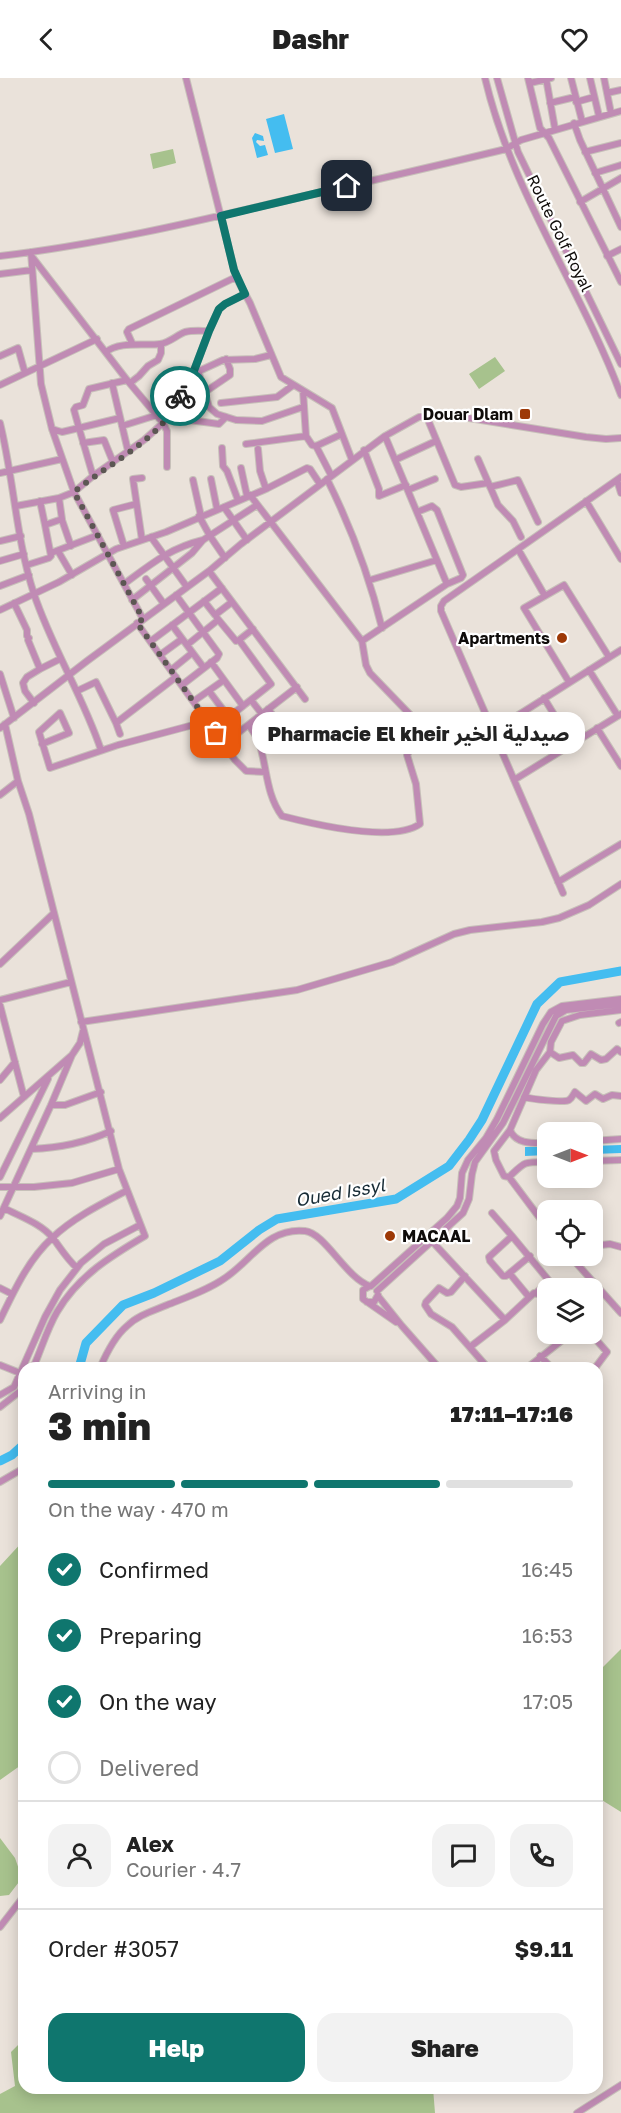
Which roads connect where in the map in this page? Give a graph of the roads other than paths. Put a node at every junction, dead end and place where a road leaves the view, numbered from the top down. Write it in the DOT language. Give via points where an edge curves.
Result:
graph roads {
  1 [pos="186,78"];
  2 [pos="485,78"];
  3 [pos="498,78"];
  4 [pos="548,78"];
  5 [pos="571,78"];
  6 [pos="590,78"];
  7 [pos="604,78"];
  8 [pos="529,81"];
  9 [pos="621,90"];
  10 [pos="607,93"];
  11 [pos="594,97"];
  12 [pos="576,100"];
  13 [pos="550,103"];
  14 [pos="621,111"];
  15 [pos="611,113"];
  16 [pos="599,117"];
  17 [pos="578,122"];
  18 [pos="555,129"];
  19 [pos="544,133"];
  20 [pos="515,143"];
  21 [pos="621,143"];
  22 [pos="506,149"];
  23 [pos="585,152"];
  24 [pos="621,165"];
  25 [pos="595,173"];
  26 [pos="621,178"];
  27 [pos="603,190"];
  28 [pos="580,202"];
  29 [pos="221,216"];
  30 [pos="621,227"];
  31 [pos="621,249"];
  32 [pos="32,255"];
  33 [pos="0,256"];
  34 [pos="607,256"];
  35 [pos="32,270"];
  36 [pos="0,274"];
  37 [pos="236,277"];
  38 [pos="621,280"];
  39 [pos="245,294"];
  40 [pos="209,331"];
  41 [pos="97,339"];
  42 [pos="132,343"];
  43 [pos="161,344"];
  44 [pos="106,352"];
  45 [pos="271,355"];
  46 [pos="0,356"];
  47 [pos="226,359"];
  48 [pos="621,364"];
  49 [pos="40,366"];
  50 [pos="198,371"];
  51 [pos="25,373"];
  52 [pos="192,376"];
  53 [pos="129,382"];
  54 [pos="112,383"];
  55 [pos="0,385"];
  56 [pos="292,386"];
  57 [pos="303,391"];
  58 [pos="205,392"];
  59 [pos="621,395"];
  60 [pos="221,403"];
  61 [pos="303,406"];
  62 [pos="157,415"];
  63 [pos="426,415"];
  64 [pos="226,417"];
  65 [pos="120,418"];
  66 [pos="165,420"];
  67 [pos="0,425"];
  68 [pos="122,426"];
  69 [pos="79,428"];
  70 [pos="52,429"];
  71 [pos="342,434"];
  72 [pos="306,436"];
  73 [pos="385,436"];
  74 [pos="621,438"];
  75 [pos="436,441"];
  76 [pos="83,443"];
  77 [pos="246,444"];
  78 [pos="316,446"];
  79 [pos="222,448"];
  80 [pos="258,449"];
  81 [pos="3,450"];
  82 [pos="364,450"];
  83 [pos="128,451"];
  84 [pos="62,459"];
  85 [pos="478,459"];
  86 [pos="352,460"];
  87 [pos="395,460"];
  88 [pos="112,462"];
  89 [pos="166,467"];
  90 [pos="241,468"];
  91 [pos="9,471"];
  92 [pos="0,474"];
  93 [pos="93,476"];
  94 [pos="329,477"];
  95 [pos="142,478"];
  96 [pos="211,479"];
  97 [pos="435,479"];
  98 [pos="619,479"];
  99 [pos="193,480"];
  100 [pos="320,484"];
  101 [pos="489,485"];
  102 [pos="407,488"];
  103 [pos="266,489"];
  104 [pos="74,492"];
  105 [pos="621,493"];
  106 [pos="249,495"];
  107 [pos="58,498"];
  108 [pos="238,500"];
  109 [pos="40,501"];
  110 [pos="586,501"];
  111 [pos="136,504"];
  112 [pos="257,505"];
  113 [pos="16,506"];
  114 [pos="221,508"];
  115 [pos="417,512"];
  116 [pos="200,516"];
  117 [pos="62,520"];
  118 [pos="233,521"];
  119 [pos="271,522"];
  120 [pos="538,522"];
  121 [pos="45,525"];
  122 [pos="98,535"];
  123 [pos="21,536"];
  124 [pos="151,537"];
  125 [pos="521,537"];
  126 [pos="206,538"];
  127 [pos="142,540"];
  128 [pos="247,540"];
  129 [pos="0,541"];
  130 [pos="71,546"];
  131 [pos="124,546"];
  132 [pos="518,549"];
  133 [pos="55,552"];
  134 [pos="24,554"];
  135 [pos="164,554"];
  136 [pos="108,555"];
  137 [pos="620,555"];
  138 [pos="225,558"];
  139 [pos="437,560"];
  140 [pos="0,561"];
  141 [pos="27,565"];
  142 [pos="175,566"];
  143 [pos="209,571"];
  144 [pos="29,575"];
  145 [pos="72,575"];
  146 [pos="370,580"];
  147 [pos="148,582"];
  148 [pos="124,584"];
  149 [pos="447,584"];
  150 [pos="189,585"];
  151 [pos="0,586"];
  152 [pos="222,588"];
  153 [pos="34,593"];
  154 [pos="176,595"];
  155 [pos="545,596"];
  156 [pos="132,600"];
  157 [pos="204,601"];
  158 [pos="232,602"];
  159 [pos="14,603"];
  160 [pos="164,604"];
  161 [pos="0,610"];
  162 [pos="189,612"];
  163 [pos="217,617"];
  164 [pos="140,621"];
  165 [pos="172,625"];
  166 [pos="382,628"];
  167 [pos="253,629"];
  168 [pos="203,632"];
  169 [pos="239,640"];
  170 [pos="150,641"];
  171 [pos="362,641"];
  172 [pos="184,642"];
  173 [pos="621,650"];
  174 [pos="192,653"];
  175 [pos="160,655"];
  176 [pos="609,657"];
  177 [pos="60,659"];
  178 [pos="211,662"];
  179 [pos="204,668"];
  180 [pos="40,669"];
  181 [pos="171,670"];
  182 [pos="589,670"];
  183 [pos="0,674"];
  184 [pos="68,676"];
  185 [pos="176,677"];
  186 [pos="224,680"];
  187 [pos="569,682"];
  188 [pos="182,686"];
  189 [pos="297,687"];
  190 [pos="77,691"];
  191 [pos="209,691"];
  192 [pos="544,698"];
  193 [pos="305,699"];
  194 [pos="252,700"];
  195 [pos="194,701"];
  196 [pos="34,703"];
  197 [pos="243,706"];
  198 [pos="224,711"];
  199 [pos="265,712"];
  200 [pos="619,715"];
  201 [pos="14,718"];
  202 [pos="208,722"];
  203 [pos="277,722"];
  204 [pos="116,723"];
  205 [pos="249,725"];
  206 [pos="3,726"];
  207 [pos="597,728"];
  208 [pos="493,731"];
  209 [pos="120,734"];
  210 [pos="42,744"];
  211 [pos="224,744"];
  212 [pos="572,744"];
  213 [pos="101,750"];
  214 [pos="621,766"];
  215 [pos="265,772"];
  216 [pos="514,780"];
  217 [pos="18,781"];
  218 [pos="0,795"];
  219 [pos="621,844"];
  220 [pos="558,882"];
  221 [pos="621,884"];
  222 [pos="563,893"];
  223 [pos="54,913"];
  224 [pos="0,964"];
  225 [pos="71,982"];
  226 [pos="621,999"];
  227 [pos="0,1000"];
  228 [pos="621,1004"];
  229 [pos="0,1005"];
  230 [pos="621,1010"];
  231 [pos="81,1022"];
  232 [pos="83,1031"];
  233 [pos="550,1052"];
  234 [pos="621,1052"];
  235 [pos="72,1055"];
  236 [pos="15,1062"];
  237 [pos="49,1076"];
  238 [pos="0,1080"];
  239 [pos="101,1092"];
  240 [pos="24,1096"];
  241 [pos="621,1096"];
  242 [pos="524,1097"];
  243 [pos="51,1105"];
  244 [pos="0,1118"];
  245 [pos="510,1130"];
  246 [pos="111,1131"];
  247 [pos="621,1139"];
  248 [pos="603,1140"];
  249 [pos="537,1143"];
  250 [pos="31,1149"];
  251 [pos="9,1157"];
  252 [pos="621,1160"];
  253 [pos="603,1161"];
  254 [pos="537,1162"];
  255 [pos="0,1164"];
  256 [pos="119,1169"];
  257 [pos="0,1177"];
  258 [pos="509,1177"];
  259 [pos="13,1186"];
  260 [pos="0,1187"];
  261 [pos="126,1191"];
  262 [pos="4,1208"];
  263 [pos="492,1213"];
  264 [pos="537,1214"];
  265 [pos="0,1216"];
  266 [pos="141,1225"];
  267 [pos="427,1235"];
  268 [pos="512,1236"];
  269 [pos="52,1237"];
  270 [pos="432,1241"];
  271 [pos="603,1245"];
  272 [pos="621,1247"];
  273 [pos="530,1256"];
  274 [pos="579,1266"];
  275 [pos="77,1268"];
  276 [pos="510,1274"];
  277 [pos="465,1276"];
  278 [pos="547,1278"];
  279 [pos="359,1282"];
  280 [pos="370,1286"];
  281 [pos="0,1288"];
  282 [pos="362,1292"];
  283 [pos="378,1293"];
  284 [pos="536,1293"];
  285 [pos="12,1294"];
  286 [pos="529,1297"];
  287 [pos="367,1302"];
  288 [pos="621,1313"];
  289 [pos="0,1320"];
  290 [pos="506,1320"];
  291 [pos="402,1326"];
  292 [pos="556,1344"];
  293 [pos="600,1344"];
  294 [pos="470,1347"];
  295 [pos="540,1356"];
  296 [pos="25,1362"];
  297 [pos="36,1362"];
  298 [pos="103,1362"];
  299 [pos="435,1362"];
  300 [pos="483,1362"];
  301 [pos="534,1362"];
  302 [pos="546,1362"];
  303 [pos="600,1362"];
  304 [pos="0,1365"];
  305 [pos="18,1371"];
  306 [pos="18,1377"];
  307 [pos="18,1393"];
  308 [pos="0,1395"];
  309 [pos="0,1407"];
  310 [pos="18,1472"];
  311 [pos="0,1482"];
  312 [pos="18,1904"];
  313 [pos="0,1927"];
  314 [pos="621,2085"];
  315 [pos="577,2113"];
  1 -- 29 [label="street"];
  2 -- 22 [label="street, Route Golf Royal"];
  3 -- 20 [label="street, Route Golf Royal"];
  4 -- 8 [label="street"];
  4 -- 13 [label="street"];
  5 -- 12 [label="street"];
  6 -- 11 [label="street"];
  7 -- 10 [label="street"];
  8 -- 19 [label="street"];
  9 -- 10 [label="street"];
  10 -- 15 [label="street"];
  11 -- 12 [label="street"];
  11 -- 16 [label="street"];
  12 -- 13 [label="street"];
  12 -- 17 [label="street"];
  13 -- 18 [label="street"];
  14 -- 15 [label="street"];
  15 -- 16 [label="street"];
  16 -- 17 [label="street"];
  17 -- 18 [label="street"];
  17 -- 23 [label="street"];
  18 -- 19 [label="street"];
  19 -- 20 [label="street"];
  19 -- 28 [label="street"];
  20 -- 22 [label="street"];
  20 -- 48 [label="street, Route Golf Royal"];
  21 -- 23 [label="street"];
  22 -- 29 [label="street"];
  22 -- 59 [label="street, Route Golf Royal"];
  23 -- 25 [label="street"];
  24 -- 25 [label="street"];
  25 -- 27 [label="street"];
  26 -- 27 [label="street"];
  27 -- 28 [label="street"];
  27 -- 30 [label="street"];
  28 -- 34 [label="street"];
  29 -- 32 [label="street"];
  29 -- 37 [label="street"];
  31 -- 34 [label="street"];
  32 -- 33 [label="street"];
  32 -- 35 [label="street"];
  32 -- 41 [label="street"];
  34 -- 38 [label="street"];
  35 -- 36 [label="street"];
  35 -- 49 [label="street"];
  37 -- 39 [label="street"];
  37 -- 42 [label="street" via="129,329"];
  39 -- 40 [label="street" via="222,307"];
  39 -- 45 [label="street"];
  40 -- 43 [label="street" via="188,332"];
  40 -- 52 [label="street"];
  41 -- 44 [label="street"];
  41 -- 49 [label="street"];
  42 -- 43 [label="street"];
  42 -- 44 [label="street"];
  43 -- 53 [label="street" via="158,360"];
  44 -- 53 [label="street"];
  45 -- 47 [label="street"];
  45 -- 56 [label="street" via="280,377"];
  46 -- 51 [label="street" via="18,348"];
  47 -- 50 [label="street"];
  47 -- 58 [label="street" via="231,374"];
  49 -- 51 [label="street"];
  49 -- 70 [label="street"];
  50 -- 52 [label="street"];
  50 -- 58 [label="street"];
  51 -- 55 [label="street"];
  52 -- 66 [label="street"];
  53 -- 54 [label="street"];
  53 -- 62 [label="street"];
  54 -- 65 [label="street"];
  54 -- 69 [label="street" via="87,391 83,405 74,410"];
  56 -- 57 [label="street"];
  56 -- 60 [label="street" via="278,397"];
  57 -- 61 [label="street"];
  57 -- 71 [label="street" via="332,408"];
  58 -- 64 [label="street" via="212,411"];
  61 -- 64 [label="street" via="262,421"];
  61 -- 72 [label="street"];
  62 -- 66 [label="street"];
  62 -- 68 [label="street"];
  63 -- 73 [label="street"];
  63 -- 74 [label="street" via="453,415 578,436"];
  63 -- 75 [label="street"];
  64 -- 66 [label="street" via="219,424"];
  65 -- 68 [label="street"];
  65 -- 69 [label="street"];
  66 -- 83 [label="street"];
  66 -- 89 [label="street"];
  67 -- 81 [label="street"];
  68 -- 83 [label="street"];
  69 -- 70 [label="street" via="63,432"];
  69 -- 76 [label="street"];
  70 -- 84 [label="street"];
  71 -- 78 [label="street"];
  71 -- 86 [label="street"];
  72 -- 77 [label="street"];
  72 -- 78 [label="street"];
  73 -- 82 [label="street"];
  73 -- 87 [label="street"];
  75 -- 87 [label="street"];
  75 -- 101 [label="street" via="455,485"];
  76 -- 88 [label="street" via="104,440"];
  76 -- 93 [label="street"];
  78 -- 94 [label="street"];
  79 -- 108 [label="street" via="223,467"];
  80 -- 103 [label="street"];
  81 -- 91 [label="street"];
  82 -- 86 [label="street"];
  82 -- 102 [label="street" via="379,496"];
  83 -- 88 [label="street"];
  84 -- 91 [label="street"];
  84 -- 104 [label="street"];
  85 -- 101 [label="street"];
  86 -- 94 [label="street"];
  87 -- 102 [label="street"];
  88 -- 93 [label="street"];
  90 -- 106 [label="street"];
  91 -- 92 [label="street"];
  91 -- 113 [label="street"];
  93 -- 104 [label="street"];
  94 -- 100 [label="street"];
  94 -- 146 [label="street"];
  95 -- 111 [label="street" via="133,479"];
  96 -- 114 [label="street"];
  97 -- 102 [label="street"];
  98 -- 105 [label="street"];
  98 -- 110 [label="street"];
  99 -- 116 [label="street"];
  100 -- 103 [label="street" via="307,468"];
  100 -- 119 [label="street"];
  101 -- 120 [label="street" via="518,480"];
  101 -- 125 [label="street"];
  102 -- 115 [label="street"];
  103 -- 106 [label="street"];
  104 -- 107 [label="street"];
  104 -- 122 [label="street"];
  106 -- 108 [label="street"];
  106 -- 112 [label="street"];
  107 -- 109 [label="street"];
  107 -- 117 [label="street"];
  108 -- 114 [label="street"];
  109 -- 113 [label="street"];
  109 -- 121 [label="street"];
  110 -- 132 [label="street"];
  110 -- 137 [label="street"];
  111 -- 127 [label="street"];
  111 -- 131 [label="street" via="113,510"];
  112 -- 118 [label="street"];
  112 -- 119 [label="street"];
  113 -- 123 [label="street"];
  114 -- 116 [label="street"];
  114 -- 118 [label="street"];
  115 -- 139 [label="street"];
  115 -- 149 [label="street" via="432,506 437,510 463,574"];
  116 -- 124 [label="street"];
  116 -- 126 [label="street"];
  117 -- 121 [label="street"];
  117 -- 130 [label="street"];
  118 -- 126 [label="street"];
  118 -- 128 [label="street"];
  119 -- 128 [label="street"];
  119 -- 171 [label="street"];
  121 -- 133 [label="street"];
  122 -- 130 [label="street"];
  122 -- 136 [label="street"];
  123 -- 129 [label="street"];
  123 -- 134 [label="street"];
  124 -- 127 [label="street"];
  124 -- 135 [label="street"];
  126 -- 135 [label="street"];
  126 -- 138 [label="street"];
  126 -- 142 [label="street"];
  127 -- 131 [label="street"];
  128 -- 138 [label="street"];
  130 -- 133 [label="street"];
  131 -- 136 [label="street"];
  132 -- 155 [label="street"];
  132 -- 208 [label="street" via="441,606"];
  133 -- 141 [label="street"];
  133 -- 145 [label="street"];
  134 -- 140 [label="street"];
  134 -- 141 [label="street"];
  135 -- 142 [label="street"];
  135 -- 148 [label="street"];
  136 -- 145 [label="street"];
  136 -- 148 [label="street"];
  138 -- 143 [label="street"];
  139 -- 146 [label="street"];
  139 -- 149 [label="street"];
  141 -- 144 [label="street"];
  142 -- 147 [label="street"];
  142 -- 150 [label="street"];
  143 -- 150 [label="street"];
  143 -- 152 [label="street"];
  144 -- 151 [label="street"];
  144 -- 153 [label="street"];
  145 -- 153 [label="street"];
  146 -- 166 [label="street"];
  147 -- 156 [label="street"];
  147 -- 160 [label="street"];
  148 -- 156 [label="street"];
  149 -- 166 [label="street"];
  150 -- 154 [label="street"];
  152 -- 157 [label="street"];
  152 -- 158 [label="street"];
  153 -- 159 [label="street"];
  153 -- 177 [label="street"];
  154 -- 160 [label="street"];
  154 -- 162 [label="street"];
  155 -- 176 [label="street" via="564,585"];
  155 -- 187 [label="street" via="524,608"];
  156 -- 164 [label="street"];
  157 -- 162 [label="street"];
  157 -- 163 [label="street"];
  158 -- 163 [label="street"];
  158 -- 167 [label="street"];
  159 -- 161 [label="street"];
  159 -- 180 [label="street"];
  160 -- 164 [label="street"];
  162 -- 165 [label="street"];
  162 -- 168 [label="street"];
  163 -- 168 [label="street"];
  163 -- 169 [label="street" via="231,638"];
  164 -- 170 [label="street"];
  164 -- 184 [label="street"];
  165 -- 170 [label="street"];
  165 -- 172 [label="street"];
  166 -- 171 [label="street"];
  167 -- 169 [label="street"];
  167 -- 189 [label="street"];
  168 -- 172 [label="street"];
  168 -- 178 [label="street" via="219,654"];
  169 -- 194 [label="street" via="271,683"];
  170 -- 175 [label="street"];
  171 -- 215 [label="street" via="370,673 423,728 407,754 416,784 419,825 400,831 372,831 282,816"];
  172 -- 174 [label="street"];
  172 -- 175 [label="street"];
  173 -- 176 [label="street"];
  174 -- 179 [label="street"];
  174 -- 181 [label="street"];
  175 -- 181 [label="street"];
  176 -- 182 [label="street"];
  177 -- 180 [label="street"];
  177 -- 184 [label="street"];
  178 -- 179 [label="street"];
  178 -- 186 [label="street"];
  179 -- 188 [label="street"];
  180 -- 196 [label="street" via="23,683"];
  181 -- 185 [label="street"];
  182 -- 187 [label="street"];
  182 -- 200 [label="street"];
  183 -- 201 [label="street"];
  184 -- 190 [label="street"];
  184 -- 196 [label="street"];
  185 -- 188 [label="street"];
  185 -- 204 [label="street"];
  186 -- 191 [label="street"];
  186 -- 197 [label="street"];
  187 -- 192 [label="street"];
  188 -- 195 [label="street"];
  189 -- 193 [label="street"];
  189 -- 199 [label="street"];
  190 -- 204 [label="street" via="96,682"];
  190 -- 213 [label="street"];
  191 -- 195 [label="street"];
  191 -- 198 [label="street"];
  192 -- 208 [label="street"];
  192 -- 212 [label="street"];
  194 -- 197 [label="street"];
  194 -- 199 [label="street"];
  195 -- 202 [label="street"];
  196 -- 201 [label="street"];
  197 -- 198 [label="street" via="230,716"];
  198 -- 202 [label="street"];
  199 -- 203 [label="street"];
  199 -- 205 [label="street"];
  200 -- 207 [label="street"];
  201 -- 206 [label="street"];
  202 -- 211 [label="street"];
  202 -- 213 [label="street"];
  204 -- 209 [label="street"];
  205 -- 211 [label="street"];
  205 -- 215 [label="street" via="258,741"];
  206 -- 217 [label="street"];
  207 -- 212 [label="street"];
  207 -- 214 [label="street"];
  208 -- 216 [label="street"];
  210 -- 210 [label="street" via="39,732 60,713 69,733"];
  210 -- 213 [label="street" via="50,768"];
  211 -- 215 [label="street" via="246,771"];
  212 -- 216 [label="street"];
  216 -- 220 [label="street"];
  217 -- 218 [label="street"];
  217 -- 223 [label="street"];
  219 -- 220 [label="street"];
  220 -- 222 [label="street"];
  221 -- 231 [label="street" via="589,905 559,918 454,934 392,962 297,990"];
  223 -- 224 [label="street"];
  223 -- 225 [label="street"];
  225 -- 227 [label="street"];
  225 -- 231 [label="street"];
  226 -- 267 [label="street" via="571,1004 551,1012 497,1119 468,1160 457,1206"];
  228 -- 270 [label="street" via="566,1010 554,1018 503,1123 475,1162 465,1209"];
  229 -- 236 [label="street"];
  230 -- 233 [label="street" via="565,1019 551,1042"];
  231 -- 232 [label="street"];
  232 -- 235 [label="street"];
  232 -- 239 [label="street"];
  233 -- 234 [label="street" via="560,1058 573,1055 581,1063 591,1054 601,1060 617,1049"];
  233 -- 242 [label="street" via="536,1070"];
  235 -- 237 [label="street"];
  235 -- 243 [label="street"];
  236 -- 238 [label="street"];
  236 -- 240 [label="street"];
  237 -- 240 [label="street"];
  237 -- 251 [label="street"];
  239 -- 243 [label="street" via="65,1106"];
  239 -- 246 [label="street"];
  240 -- 244 [label="street"];
  241 -- 242 [label="street" via="603,1099 595,1094 586,1101 575,1092 565,1102"];
  242 -- 245 [label="street"];
  243 -- 250 [label="street"];
  245 -- 249 [label="street" via="518,1141"];
  245 -- 258 [label="street" via="494,1151 501,1172"];
  246 -- 250 [label="street" via="77,1143"];
  246 -- 256 [label="street"];
  247 -- 248 [label="street"];
  250 -- 259 [label="street"];
  251 -- 255 [label="street"];
  251 -- 257 [label="street"];
  252 -- 253 [label="street"];
  254 -- 258 [label="street" via="520,1165"];
  256 -- 259 [label="street" via="72,1184"];
  256 -- 261 [label="street"];
  258 -- 264 [label="street"];
  259 -- 260 [label="street"];
  259 -- 262 [label="street"];
  261 -- 266 [label="street"];
  261 -- 269 [label="street"];
  262 -- 265 [label="street"];
  262 -- 269 [label="street" via="38,1225"];
  263 -- 268 [label="street"];
  266 -- 275 [label="street" via="105,1244"];
  266 -- 297 [label="street" via="145,1236 83,1277 57,1311"];
  267 -- 270 [label="street"];
  267 -- 280 [label="street"];
  268 -- 273 [label="street"];
  268 -- 276 [label="street" via="489,1257 503,1276"];
  269 -- 275 [label="street"];
  269 -- 285 [label="street"];
  270 -- 277 [label="street"];
  270 -- 283 [label="street"];
  271 -- 272 [label="street"];
  273 -- 276 [label="street"];
  273 -- 278 [label="street"];
  274 -- 288 [label="street"];
  275 -- 296 [label="street" via="60,1290"];
  276 -- 286 [label="street"];
  277 -- 290 [label="street"];
  277 -- 294 [label="street" via="451,1292 440,1288 425,1304 431,1314 452,1327"];
  279 -- 280 [label="street"];
  279 -- 282 [label="street"];
  279 -- 298 [label="street" via="316,1235 285,1232 272,1238 216,1284 137,1318 126,1326"];
  280 -- 282 [label="street"];
  280 -- 283 [label="street"];
  281 -- 285 [label="street"];
  282 -- 287 [label="street"];
  283 -- 287 [label="street" via="374,1302"];
  283 -- 291 [label="street"];
  284 -- 286 [label="street"];
  285 -- 289 [label="street"];
  286 -- 290 [label="street"];
  287 -- 291 [label="street"];
  290 -- 294 [label="street"];
  291 -- 299 [label="street"];
  292 -- 295 [label="street"];
  293 -- 303 [label="street" via="607,1352"];
  294 -- 300 [label="street"];
  295 -- 301 [label="street"];
  295 -- 302 [label="street"];
  304 -- 305 [label="street"];
  306 -- 308 [label="street" via="14,1387"];
  307 -- 309 [label="street"];
  310 -- 311 [label="street"];
  312 -- 313 [label="street"];
  314 -- 315 [label="street"];
}
